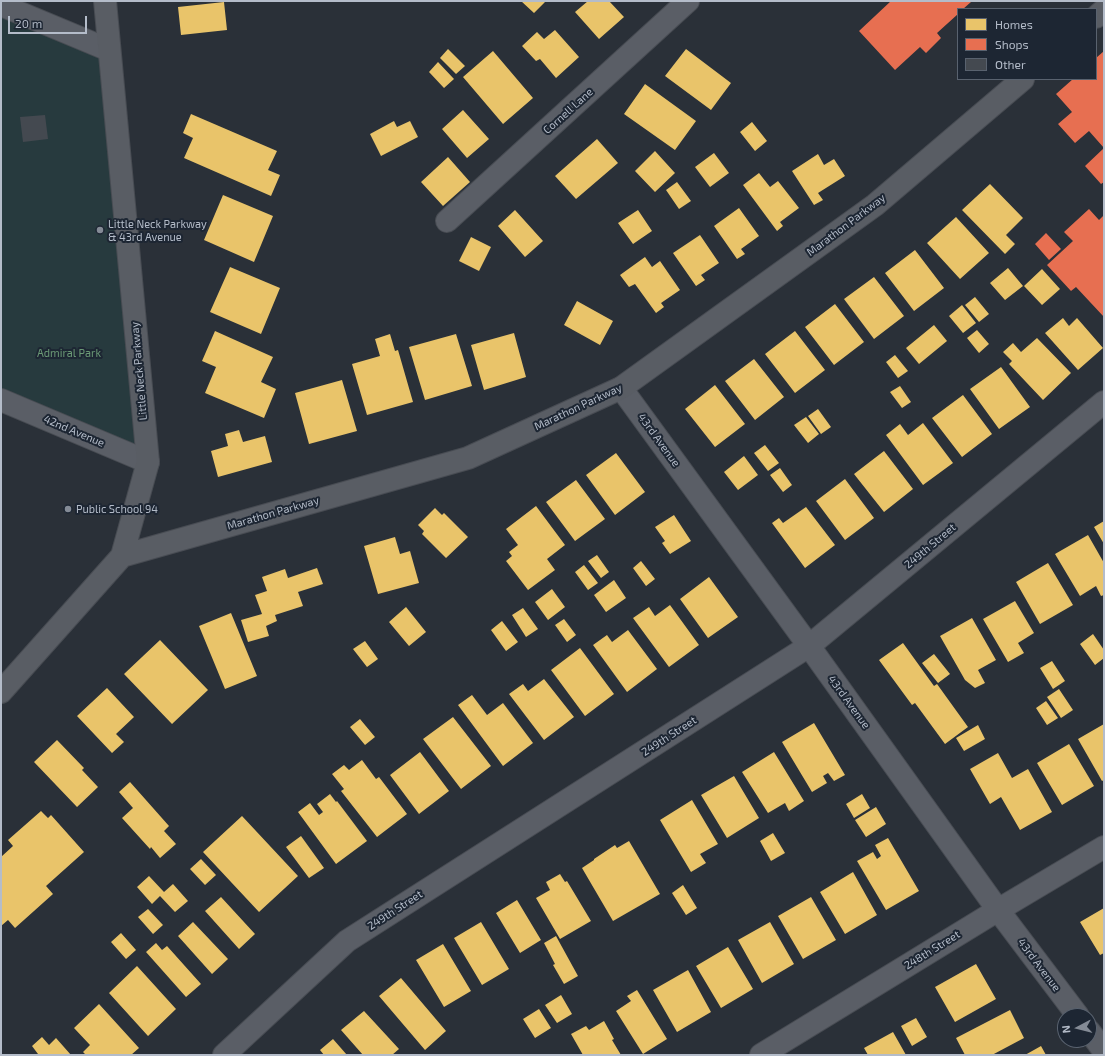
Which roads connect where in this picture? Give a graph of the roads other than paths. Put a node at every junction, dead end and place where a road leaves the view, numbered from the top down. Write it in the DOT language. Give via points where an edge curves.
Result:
graph roads {
  1 [pos="105,1"];
  2 [pos="688,1"];
  3 [pos="1,5"];
  4 [pos="109,50"];
  5 [pos="1022,80"];
  6 [pos="447,221"];
  7 [pos="621,388"];
  8 [pos="1,400"];
  9 [pos="1104,402"];
  10 [pos="148,462"];
  11 [pos="122,556"];
  12 [pos="809,646"];
  13 [pos="1,692"];
  14 [pos="1104,847"];
  15 [pos="998,910"];
  16 [pos="1072,1008"];
  17 [pos="1097,1041"];
  18 [pos="247,1046"];
  19 [pos="1104,1050"];
  20 [pos="224,1055"];
  21 [pos="761,1055"];
  1 -- 4 [label="street, Little Neck Parkway"];
  2 -- 6 [label="street, Cornell Lane"];
  3 -- 4 [label="street"];
  4 -- 10 [label="street, Little Neck Parkway"];
  5 -- 7 [label="street, Marathon Parkway" via="875,205"];
  7 -- 11 [label="street, Marathon Parkway" via="468,458"];
  7 -- 12 [label="street, 43rd Avenue"];
  8 -- 10 [label="street, 42nd Avenue"];
  9 -- 12 [label="street, 249th Street"];
  10 -- 11 [label="street, Little Neck Parkway"];
  11 -- 13 [label="street, Little Neck Parkway"];
  12 -- 15 [label="street, 43rd Avenue"];
  12 -- 18 [label="street, 249th Street" via="347,941"];
  14 -- 15 [label="street, 248th Street"];
  15 -- 16 [label="street, 43rd Avenue"];
  15 -- 21 [label="street, 248th Street"];
  17 -- 19 [label="street"];
  18 -- 20 [label="street, 249th Street"];
}
